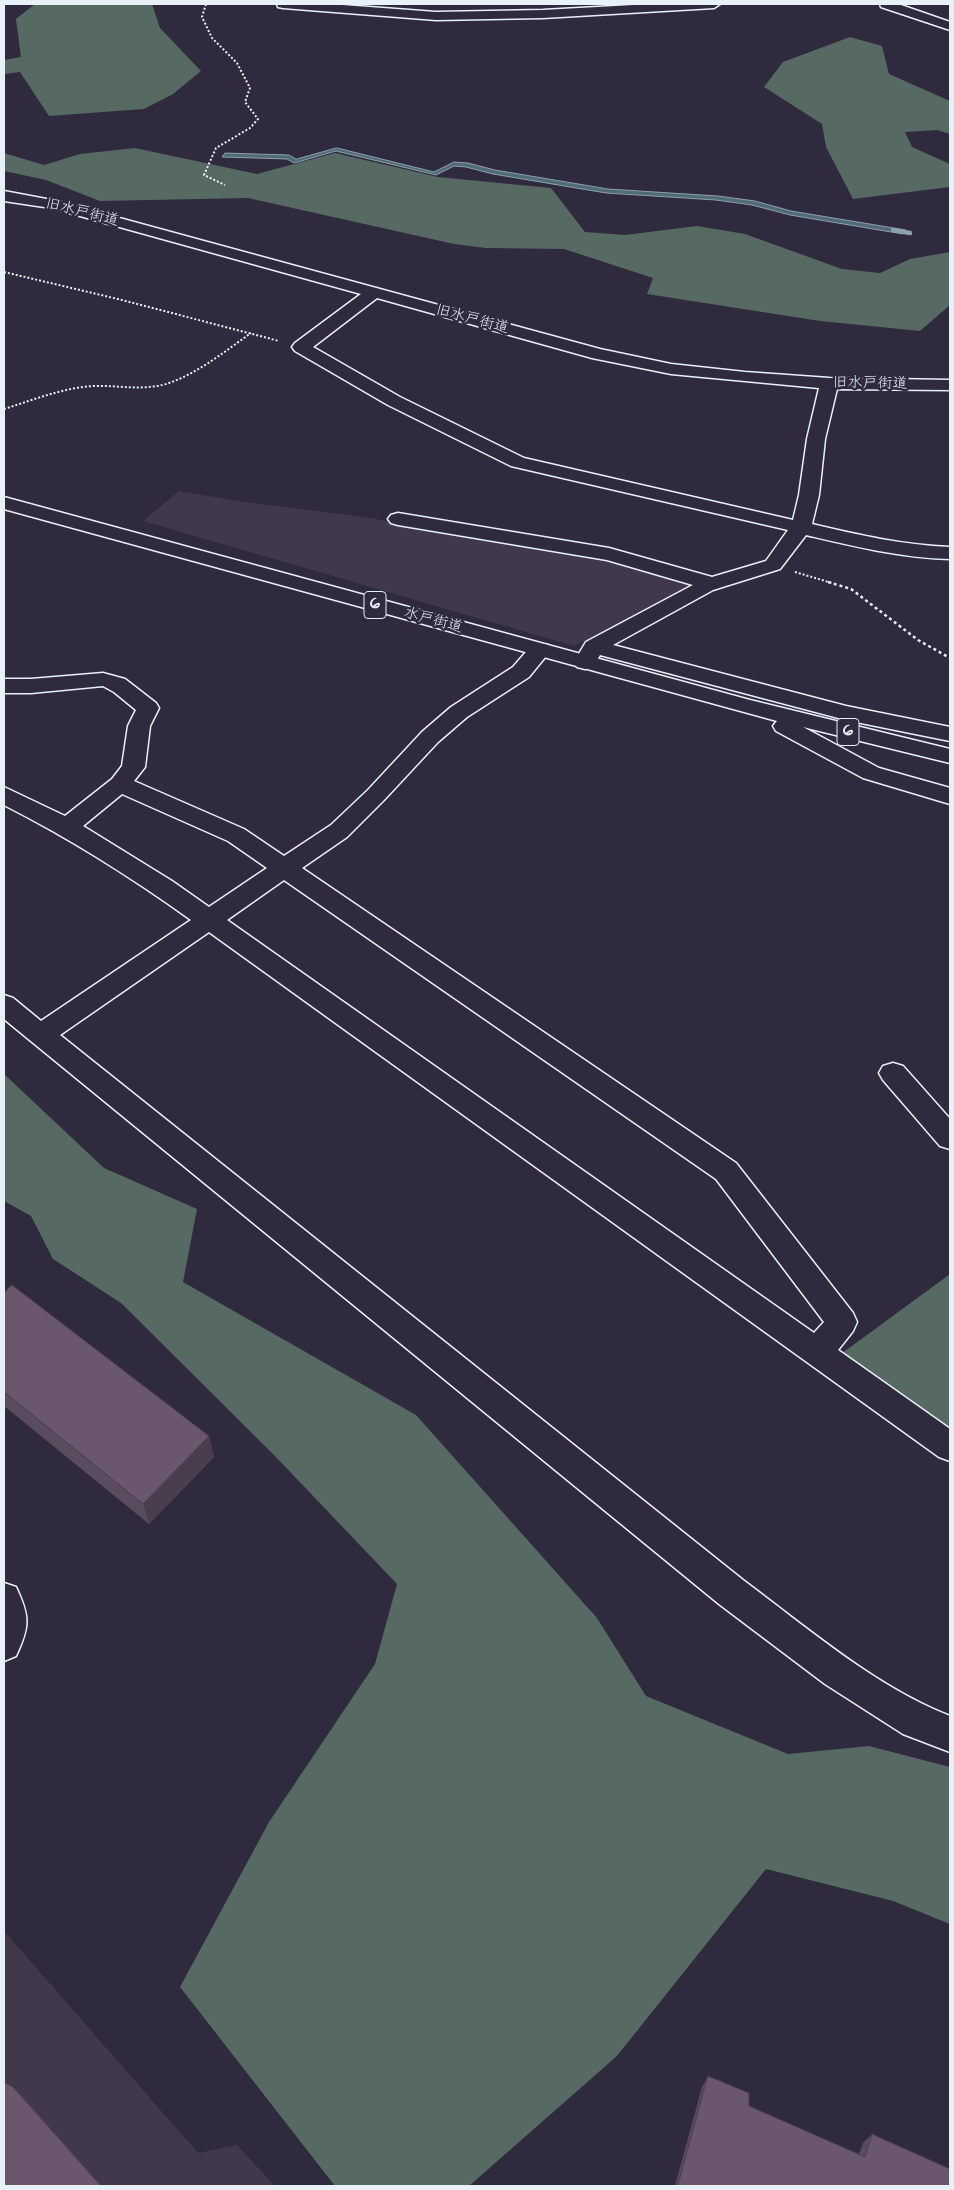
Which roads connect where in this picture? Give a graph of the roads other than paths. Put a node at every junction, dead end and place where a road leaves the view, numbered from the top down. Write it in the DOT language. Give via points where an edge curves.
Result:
graph roads {
  1 [pos="283,4"];
  2 [pos="714,4"];
  3 [pos="886,4"];
  4 [pos="950,26"];
  5 [pos="4,196"];
  6 [pos="373,293"];
  7 [pos="829,383"];
  8 [pos="950,385"];
  9 [pos="4,503"];
  10 [pos="398,519"];
  11 [pos="801,527"];
  12 [pos="950,553"];
  13 [pos="713,584"];
  14 [pos="540,650"];
  15 [pos="590,655"];
  16 [pos="4,686"];
  17 [pos="746,706"];
  18 [pos="950,734"];
  19 [pos="950,756"];
  20 [pos="120,784"];
  21 [pos="4,795"];
  22 [pos="950,796"];
  23 [pos="67,827"];
  24 [pos="285,869"];
  25 [pos="209,920"];
  26 [pos="4,1006"];
  27 [pos="40,1035"];
  28 [pos="892,1073"];
  29 [pos="950,1138"];
  30 [pos="817,1352"];
  31 [pos="950,1447"];
  32 [pos="4,1600"];
  33 [pos="4,1644"];
  34 [pos="950,1734"];
  1 -- 2 [label="main road" via="436,16 543,14"];
  3 -- 4 [label="main road"];
  5 -- 6 [label="main road, 旧水戸街道" via="52,204"];
  6 -- 7 [label="main road, 旧水戸街道" via="598,354 671,369"];
  6 -- 11 [label="main road" via="301,347 394,401 518,462"];
  7 -- 8 [label="main road, 旧水戸街道"];
  7 -- 11 [label="main road"];
  9 -- 14 [label="main road, 水戸街道 / 6"];
  10 -- 13 [label="main road" via="609,554"];
  11 -- 12 [label="main road" via="868,543 920,552"];
  11 -- 13 [label="main road" via="773,565"];
  13 -- 15 [label="main road"];
  14 -- 15 [label="main road, 水戸街道 / 6"];
  14 -- 24 [label="main road" via="521,672 437,730 339,831"];
  15 -- 17 [label="main road, 水戸街道 / 6"];
  15 -- 18 [label="main road"];
  16 -- 20 [label="main road" via="33,687 98,679 114,682 148,708 138,726 133,767"];
  17 -- 19 [label="main road, 6"];
  17 -- 22 [label="main road" via="871,773"];
  20 -- 23 [label="main road"];
  20 -- 24 [label="main road" via="236,835"];
  21 -- 23 [label="main road"];
  23 -- 25 [label="main road"];
  24 -- 25 [label="main road"];
  24 -- 30 [label="main road" via="726,1171 842,1322"];
  25 -- 27 [label="main road"];
  25 -- 30 [label="main road"];
  26 -- 27 [label="main road"];
  27 -- 34 [label="main road" via="738,1598 837,1672 916,1721"];
  28 -- 29 [label="main road"];
  30 -- 31 [label="main road"];
  32 -- 33 [label="main road" via="11,1613 10,1632"];
}
